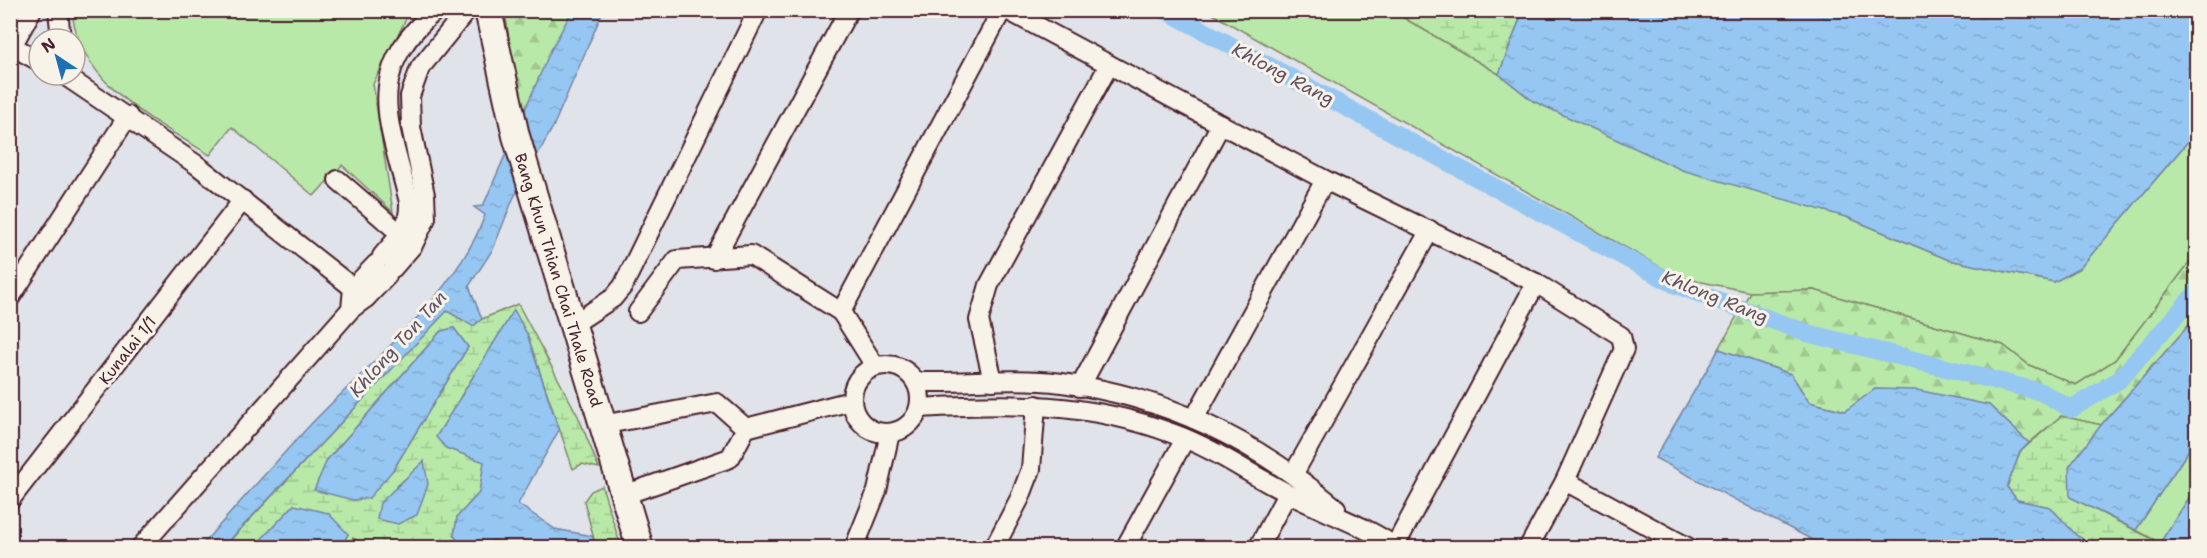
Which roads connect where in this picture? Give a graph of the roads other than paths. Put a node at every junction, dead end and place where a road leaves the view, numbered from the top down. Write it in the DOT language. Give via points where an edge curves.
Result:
graph roads {
  1 [pos="32,10"];
  2 [pos="57,10"];
  3 [pos="436,10"];
  4 [pos="467,10"];
  5 [pos="488,10"];
  6 [pos="758,10"];
  7 [pos="849,10"];
  8 [pos="1002,10"];
  9 [pos="1007,10"];
  10 [pos="59,27"];
  11 [pos="11,47"];
  12 [pos="27,55"];
  13 [pos="1109,64"];
  14 [pos="83,87"];
  15 [pos="128,116"];
  16 [pos="1221,124"];
  17 [pos="338,180"];
  18 [pos="1325,180"];
  19 [pos="243,200"];
  20 [pos="1430,230"];
  21 [pos="407,239"];
  22 [pos="714,259"];
  23 [pos="1536,283"];
  24 [pos="360,293"];
  25 [pos="10,298"];
  26 [pos="638,312"];
  27 [pos="841,312"];
  28 [pos="572,325"];
  29 [pos="875,366"];
  30 [pos="993,381"];
  31 [pos="916,382"];
  32 [pos="1080,387"];
  33 [pos="851,401"];
  34 [pos="1036,405"];
  35 [pos="919,408"];
  36 [pos="1194,419"];
  37 [pos="602,425"];
  38 [pos="746,428"];
  39 [pos="890,433"];
  40 [pos="1185,439"];
  41 [pos="1294,473"];
  42 [pos="1564,481"];
  43 [pos="1287,494"];
  44 [pos="624,495"];
  45 [pos="10,500"];
  46 [pos="1354,522"];
  47 [pos="1395,547"];
  48 [pos="140,548"];
  49 [pos="640,548"];
  50 [pos="854,548"];
  51 [pos="994,548"];
  52 [pos="1125,548"];
  53 [pos="1257,548"];
  54 [pos="1528,548"];
  55 [pos="1689,548"];
  1 -- 11 [label="street"];
  2 -- 10 [label="street"];
  3 -- 21 [label="street" via="420,24 398,56 386,92 409,202"];
  4 -- 21 [label="street" via="420,68 410,96 411,127 426,218"];
  5 -- 28 [label="main road, Bang Khun Thian Chai Thale Road" via="516,136"];
  6 -- 28 [label="street" via="623,286 613,298"];
  7 -- 22 [label="street"];
  8 -- 27 [label="street"];
  9 -- 13 [label="street"];
  11 -- 12 [label="street"];
  13 -- 16 [label="street"];
  13 -- 30 [label="street" via="989,285 980,320"];
  14 -- 15 [label="street"];
  15 -- 19 [label="street"];
  15 -- 25 [label="street"];
  16 -- 18 [label="street"];
  16 -- 32 [label="street"];
  17 -- 21 [label="street"];
  18 -- 20 [label="street"];
  18 -- 36 [label="street"];
  19 -- 24 [label="street"];
  19 -- 45 [label="street, Kunalai 1/1"];
  20 -- 23 [label="street"];
  20 -- 41 [label="street"];
  21 -- 24 [label="street"];
  22 -- 26 [label="street" via="677,260"];
  22 -- 27 [label="street" via="751,255"];
  23 -- 42 [label="street" via="1621,336 1624,342"];
  23 -- 47 [label="street"];
  24 -- 48 [label="street" via="351,309"];
  27 -- 29 [label="street"];
  28 -- 37 [label="main road, Bang Khun Thian Chai Thale Road"];
  29 -- 31 [label="street" via="898,367"];
  29 -- 33 [label="street" via="857,380"];
  30 -- 31 [label="street"];
  30 -- 32 [label="street"];
  31 -- 35 [label="street"];
  32 -- 36 [label="street" via="1124,396"];
  33 -- 38 [label="street"];
  33 -- 39 [label="street" via="854,412 868,429"];
  34 -- 35 [label="street"];
  34 -- 40 [label="street" via="1121,418"];
  34 -- 51 [label="street" via="1031,468"];
  35 -- 39 [label="street" via="910,424"];
  36 -- 41 [label="street"];
  37 -- 38 [label="street" via="717,403"];
  37 -- 44 [label="main road, Bang Khun Thian Chai Thale Road"];
  38 -- 44 [label="street" via="730,458"];
  39 -- 50 [label="street" via="877,490"];
  40 -- 43 [label="street" via="1225,457"];
  40 -- 52 [label="street"];
  41 -- 46 [label="street"];
  42 -- 54 [label="street"];
  42 -- 55 [label="street"];
  43 -- 46 [label="street"];
  43 -- 53 [label="street"];
  44 -- 49 [label="main road, Bang Khun Thian Chai Thale Road"];
  46 -- 47 [label="street"];
}
